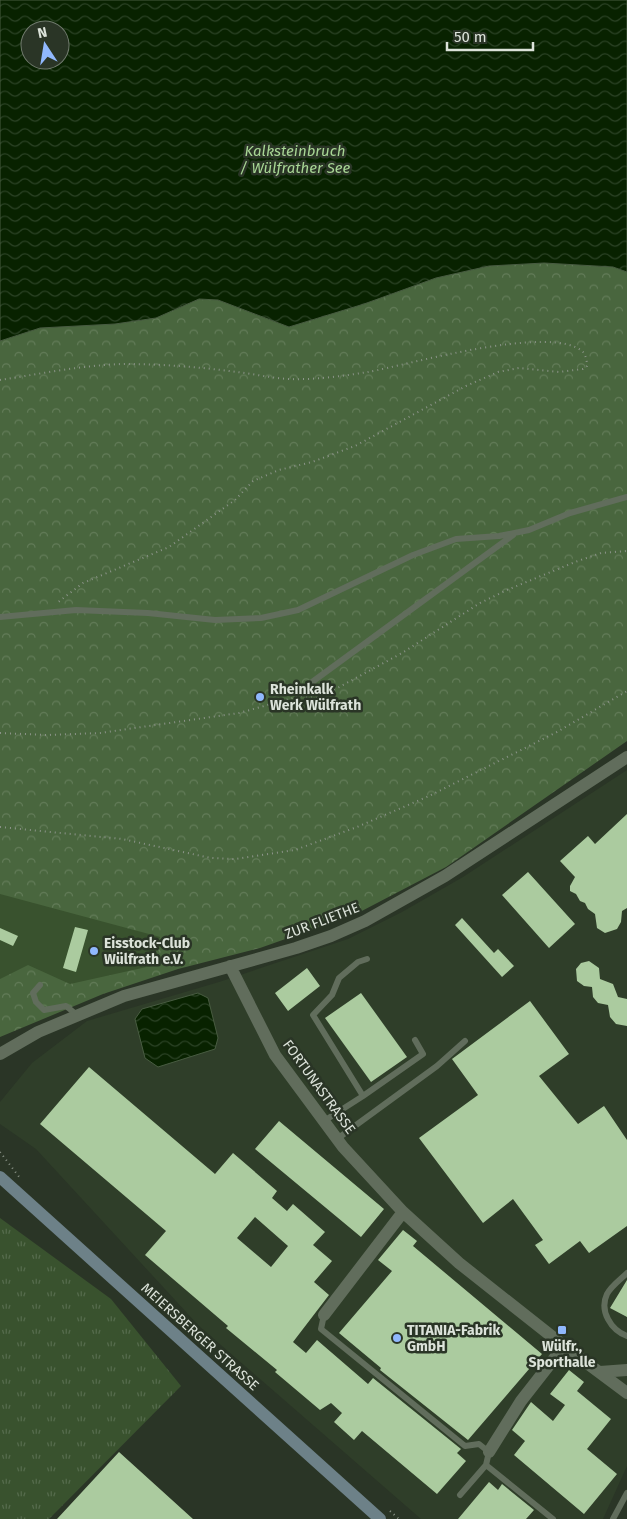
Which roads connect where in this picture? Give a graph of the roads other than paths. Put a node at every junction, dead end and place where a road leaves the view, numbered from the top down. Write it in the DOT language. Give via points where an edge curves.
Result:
graph roads {
  1 [pos="627,497"];
  2 [pos="516,533"];
  3 [pos="0,617"];
  4 [pos="308,685"];
  5 [pos="627,757"];
  6 [pos="367,959"];
  7 [pos="230,966"];
  8 [pos="40,985"];
  9 [pos="77,1015"];
  10 [pos="415,1040"];
  11 [pos="465,1041"];
  12 [pos="0,1054"];
  13 [pos="363,1096"];
  14 [pos="324,1121"];
  15 [pos="336,1138"];
  16 [pos="0,1177"];
  17 [pos="403,1212"];
  18 [pos="627,1273"];
  19 [pos="324,1314"];
  20 [pos="627,1336"];
  21 [pos="564,1346"];
  22 [pos="627,1370"];
  23 [pos="600,1372"];
  24 [pos="627,1392"];
  25 [pos="489,1452"];
  26 [pos="486,1465"];
  27 [pos="627,1493"];
  28 [pos="460,1495"];
  29 [pos="380,1519"];
  30 [pos="553,1519"];
  31 [pos="614,1519"];
  1 -- 2 [label="lane"];
  2 -- 3 [label="lane" via="456,539 413,554 298,610 261,618 215,620 76,610"];
  2 -- 4 [label="lane"];
  5 -- 7 [label="street, ZUR FLIETHE" via="445,876 373,917 331,936"];
  6 -- 13 [label="lane" via="358,962 339,978 332,995 313,1015"];
  7 -- 9 [label="street, ZUR FLIETHE" via="124,996"];
  7 -- 14 [label="street, FORTUNASTRASSE" via="275,1055"];
  8 -- 9 [label="lane" via="33,993 44,1010 66,1006"];
  9 -- 12 [label="street, ZUR FLIETHE"];
  10 -- 13 [label="lane" via="423,1054"];
  11 -- 15 [label="lane" via="437,1066"];
  13 -- 14 [label="lane"];
  14 -- 15 [label="street, FORTUNASTRASSE"];
  15 -- 17 [label="street, FORTUNASTRASSE"];
  16 -- 29 [label="main road, MEIERSBERGER STRASSE"];
  17 -- 19 [label="street"];
  17 -- 21 [label="street, FORTUNASTRASSE" via="459,1263"];
  18 -- 20 [label="lane" via="607,1294 606,1307 609,1323"];
  19 -- 25 [label="lane" via="321,1329 465,1446 479,1444"];
  21 -- 23 [label="street, FORTUNASTRASSE"];
  21 -- 25 [label="street" via="521,1401"];
  22 -- 23 [label="street"];
  23 -- 24 [label="street, FORTUNASTRASSE"];
  25 -- 26 [label="lane"];
  26 -- 28 [label="lane"];
  26 -- 30 [label="lane"];
  27 -- 31 [label="lane"];
}
